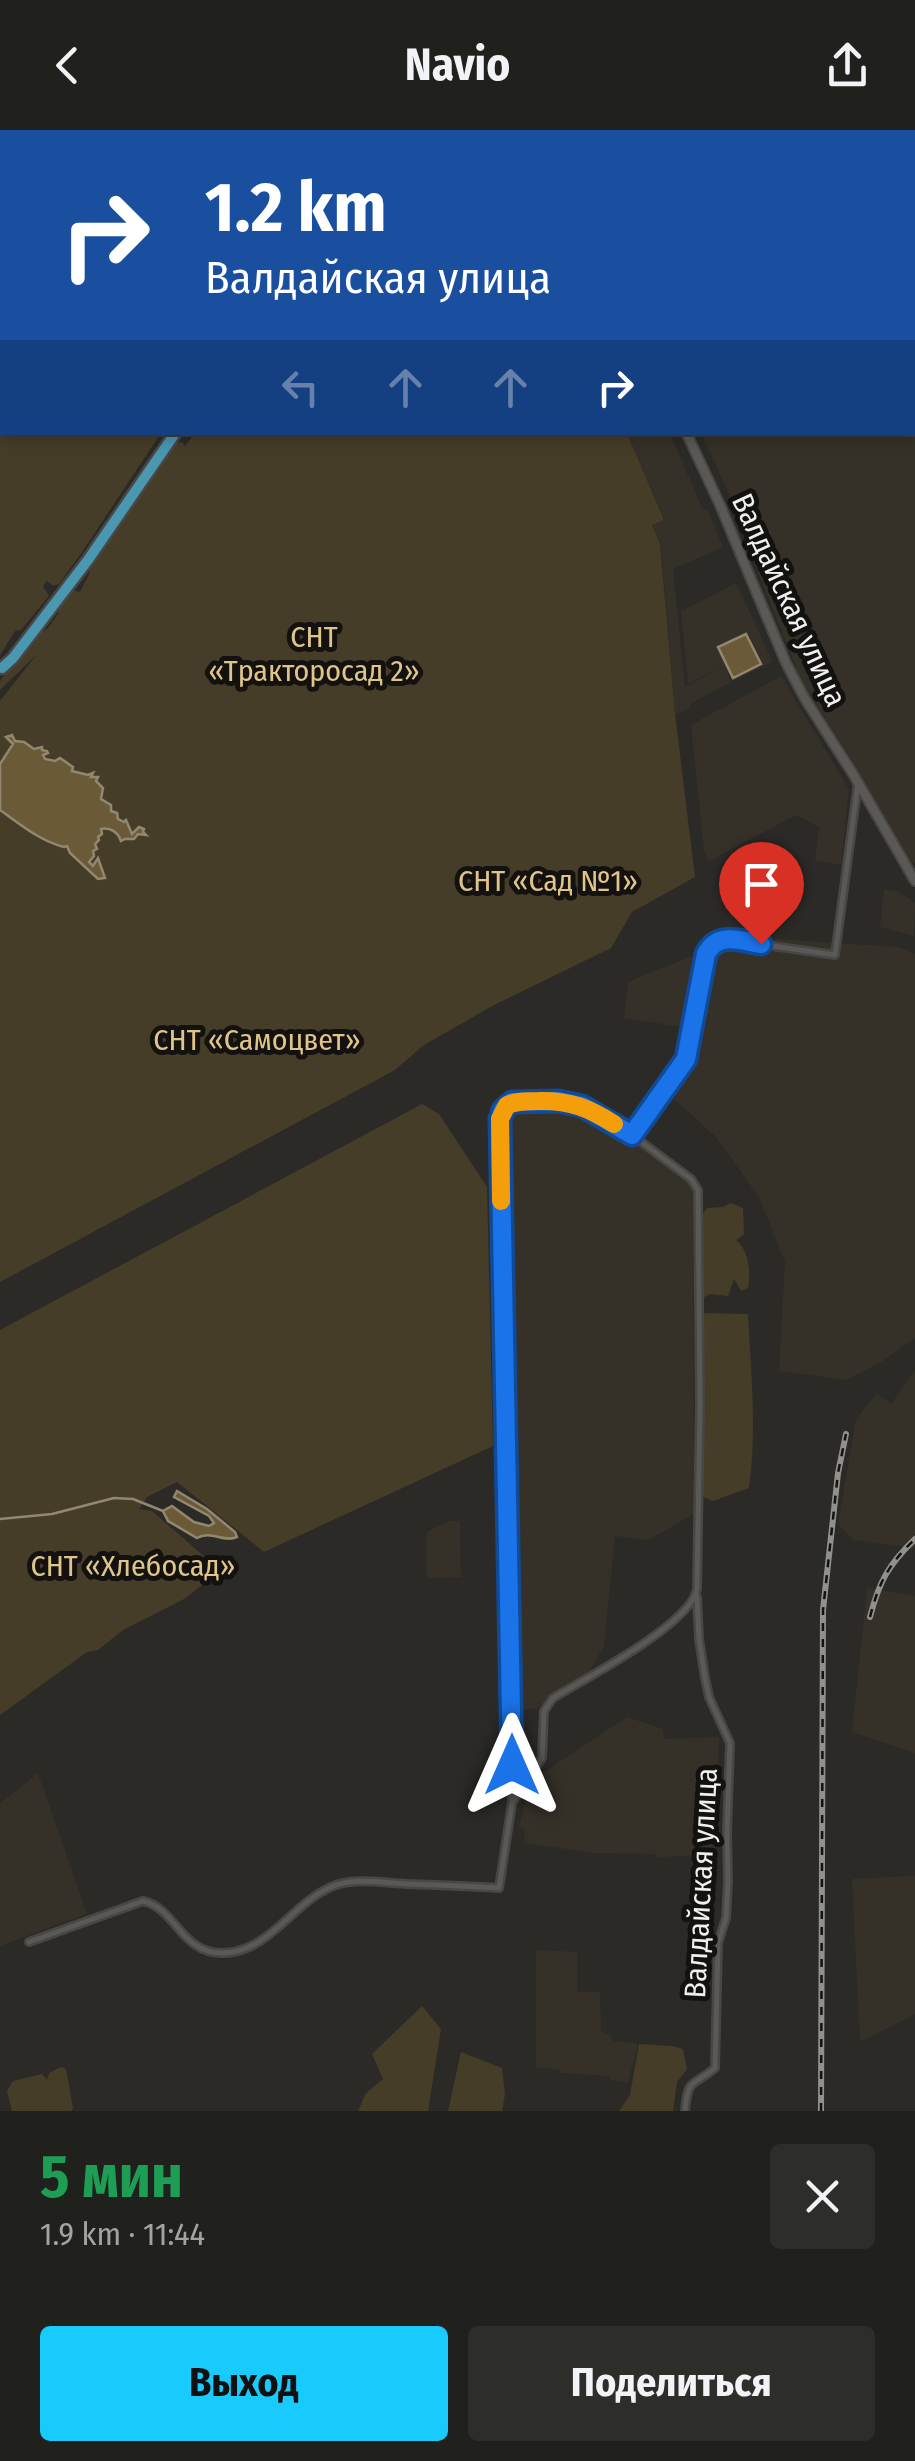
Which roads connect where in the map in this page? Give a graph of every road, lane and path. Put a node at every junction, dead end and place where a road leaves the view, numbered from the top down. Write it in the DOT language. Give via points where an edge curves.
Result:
graph roads {
  1 [pos="171,435"];
  2 [pos="687,435"];
  3 [pos="1,669"];
  4 [pos="858,783"];
  5 [pos="915,881"];
  6 [pos="632,1135"];
  7 [pos="697,1589"];
  8 [pos="512,1802"];
  9 [pos="29,1942"];
  10 [pos="685,2111"];
  1 -- 3 [label="main road" via="88,560"];
  2 -- 4 [label="street, Валдайская улица" via="786,664"];
  4 -- 5 [label="street, Валдайская улица"];
  4 -- 6 [label="street" via="835,955 716,940 706,954 686,1059"];
  6 -- 7 [label="street" via="698,1190"];
  6 -- 8 [label="street" via="582,1106 558,1101 512,1102 500,1119"];
  7 -- 8 [label="street" via="666,1629 553,1698 544,1710 542,1758"];
  7 -- 10 [label="street, Валдайская улица" via="704,1678 730,1743 728,1882 718,1943 715,2068 691,2083"];
  8 -- 9 [label="street" via="499,1888 350,1882 324,1890 256,1945 221,1953 198,1948 155,1904 143,1901"];
}
